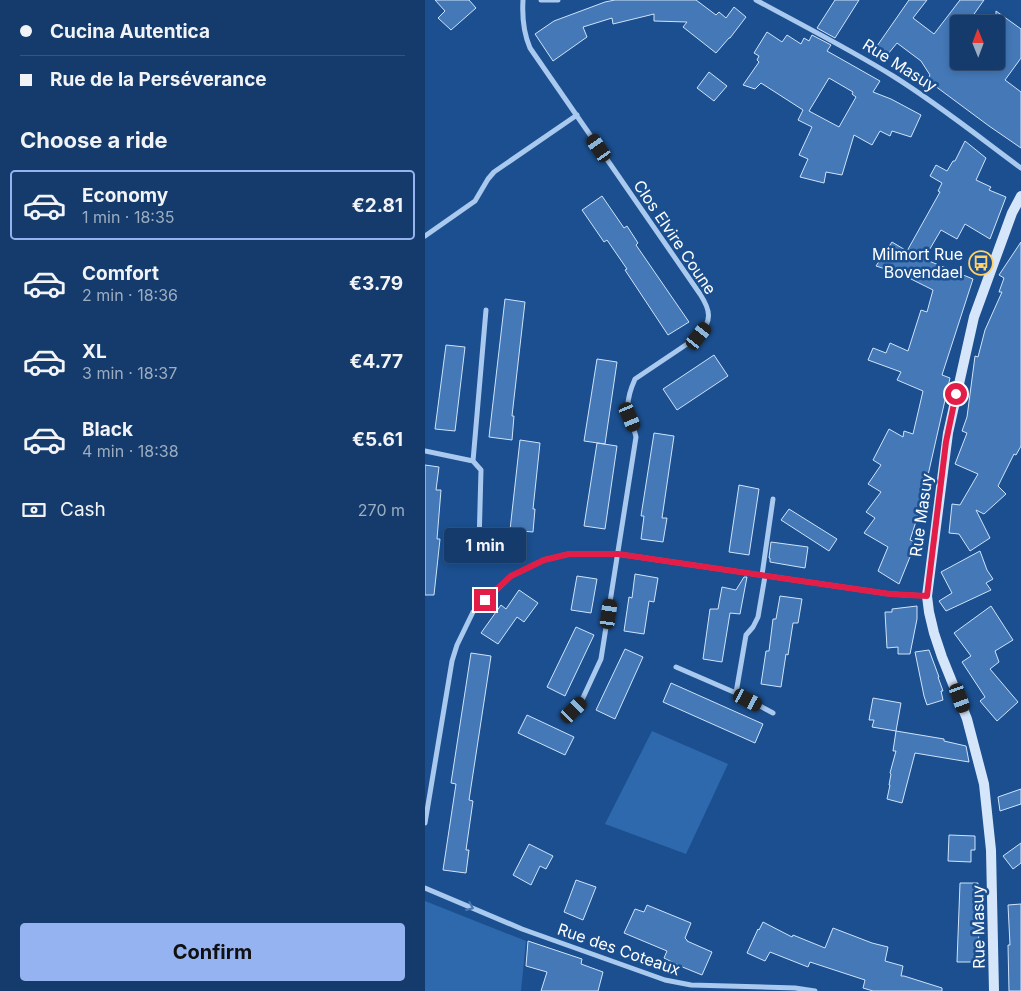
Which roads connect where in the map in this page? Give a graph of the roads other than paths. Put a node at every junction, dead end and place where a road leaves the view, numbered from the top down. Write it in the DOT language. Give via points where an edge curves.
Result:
graph roads {
  1 [pos="523,0"];
  2 [pos="541,0"];
  3 [pos="558,0"];
  4 [pos="756,0"];
  5 [pos="577,116"];
  6 [pos="1021,168"];
  7 [pos="1021,196"];
  8 [pos="425,236"];
  9 [pos="486,310"];
  10 [pos="425,451"];
  11 [pos="473,460"];
  12 [pos="773,499"];
  13 [pos="479,544"];
  14 [pos="618,554"];
  15 [pos="763,575"];
  16 [pos="927,596"];
  17 [pos="676,667"];
  18 [pos="736,693"];
  19 [pos="564,712"];
  20 [pos="773,712"];
  21 [pos="425,823"];
  22 [pos="425,888"];
  23 [pos="815,991"];
  24 [pos="994,991"];
  1 -- 5 [label="street, Clos Elvire Coune" via="525,38"];
  2 -- 3 [label="street"];
  4 -- 6 [label="street, Rue Masuy" via="894,77"];
  5 -- 8 [label="street" via="494,172 475,200"];
  5 -- 14 [label="street, Clos Elvire Coune" via="709,310 706,328 699,336 635,379 631,386 628,408 636,437"];
  7 -- 16 [label="street, Rue Masuy" via="974,317 947,433"];
  9 -- 11 [label="street"];
  10 -- 11 [label="street"];
  11 -- 13 [label="street" via="481,470"];
  12 -- 15 [label="street"];
  14 -- 15 [label="street"];
  14 -- 19 [label="street" via="601,659 581,702 574,710"];
  14 -- 21 [label="street" via="569,554 544,560 511,576 473,612 452,661"];
  15 -- 16 [label="street" via="890,594"];
  15 -- 18 [label="street" via="758,617 746,636"];
  16 -- 24 [label="street, Rue Masuy" via="934,633 967,719 984,784 991,850"];
  17 -- 18 [label="street"];
  18 -- 20 [label="street"];
  22 -- 23 [label="street, Rue des Coteaux, one-way" via="522,929 665,980 691,986"];
}
